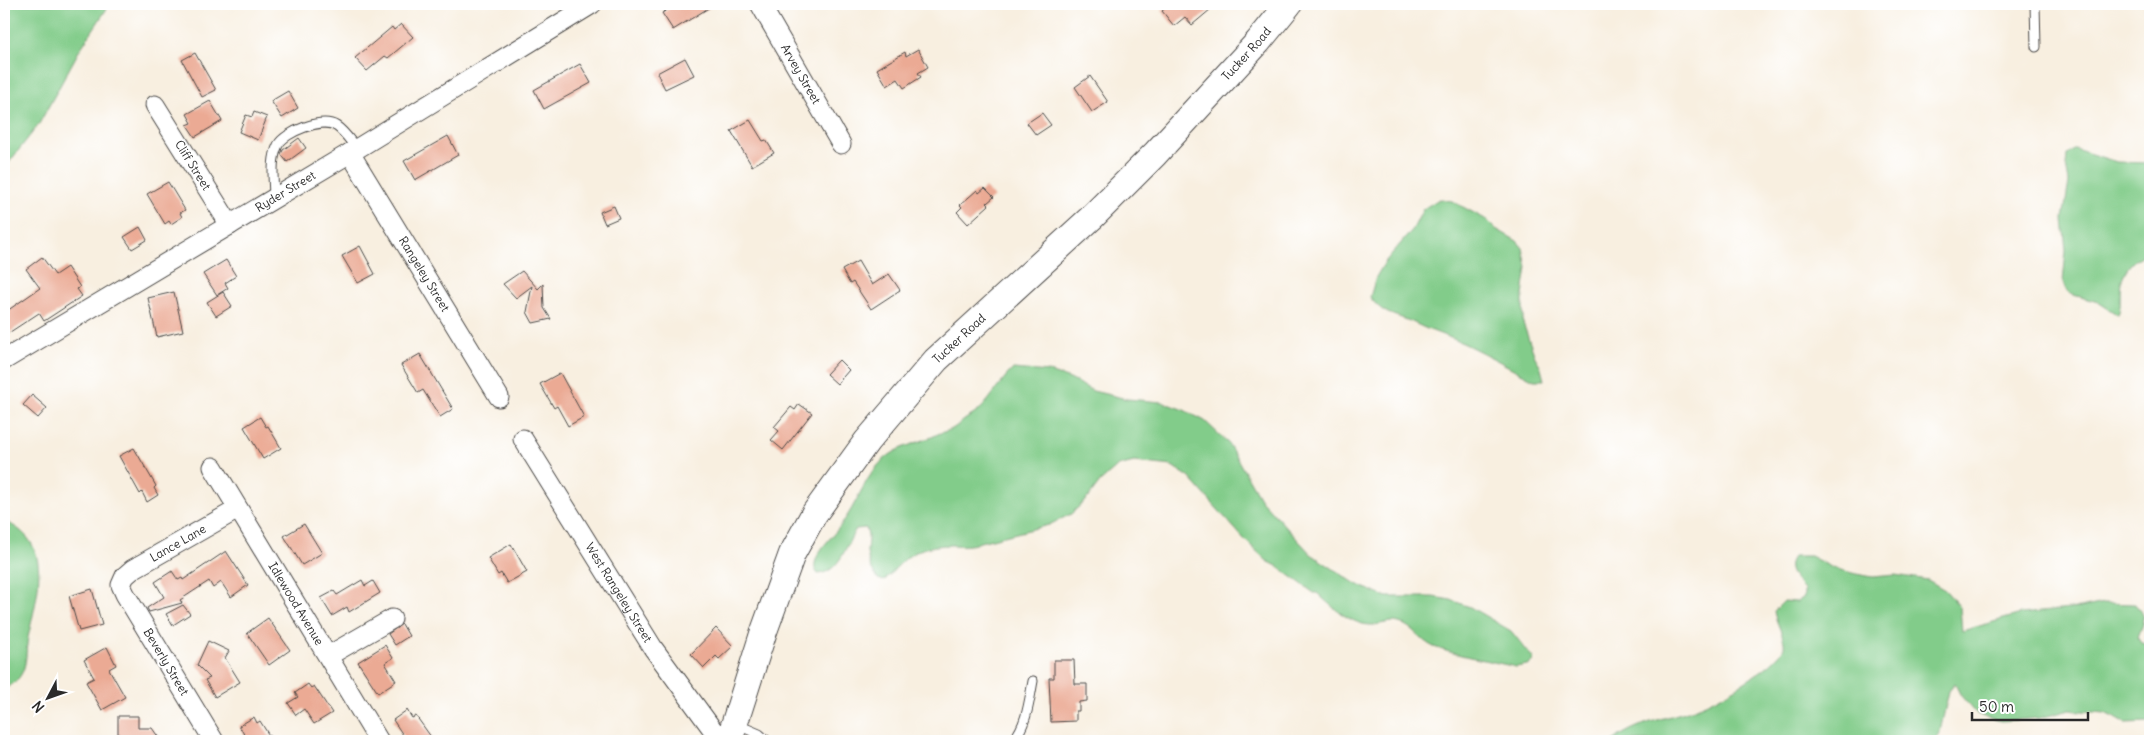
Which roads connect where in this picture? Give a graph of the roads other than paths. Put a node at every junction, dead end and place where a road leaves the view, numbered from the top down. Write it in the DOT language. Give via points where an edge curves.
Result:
graph roads {
  1 [pos="592,4"];
  2 [pos="760,4"];
  3 [pos="1289,4"];
  4 [pos="2035,4"];
  5 [pos="2036,47"];
  6 [pos="155,105"];
  7 [pos="842,144"];
  8 [pos="353,151"];
  9 [pos="274,199"];
  10 [pos="230,225"];
  11 [pos="4,360"];
  12 [pos="499,397"];
  13 [pos="523,439"];
  14 [pos="213,467"];
  15 [pos="238,509"];
  16 [pos="122,582"];
  17 [pos="392,619"];
  18 [pos="328,656"];
  19 [pos="1032,681"];
  20 [pos="729,735"];
  21 [pos="214,741"];
  22 [pos="380,741"];
  23 [pos="767,741"];
  24 [pos="1013,741"];
  1 -- 8 [label="street, Ryder Street"];
  2 -- 7 [label="street, Arvey Street"];
  3 -- 20 [label="main road, Tucker Road" via="1122,189 958,339 911,387 867,441 814,514 792,554"];
  4 -- 5 [label="lane"];
  6 -- 10 [label="street, Cliff Street"];
  8 -- 9 [label="street, Ryder Street"];
  8 -- 9 [label="lane" via="335,125 319,122 287,134 278,145 274,159"];
  8 -- 12 [label="street, Rangeley Street"];
  9 -- 10 [label="street, Ryder Street"];
  10 -- 11 [label="street, Ryder Street"];
  13 -- 20 [label="street, West Rangeley Street" via="653,648"];
  14 -- 15 [label="street, Idlewood Avenue"];
  15 -- 16 [label="street, Lance Lane" via="133,569"];
  15 -- 18 [label="street, Idlewood Avenue"];
  16 -- 21 [label="street, Beverly Street" via="125,594"];
  17 -- 18 [label="street"];
  18 -- 22 [label="street, Idlewood Avenue"];
  19 -- 24 [label="lane" via="1026,717 1020,734"];
  20 -- 23 [label="lane" via="759,734"];
}
